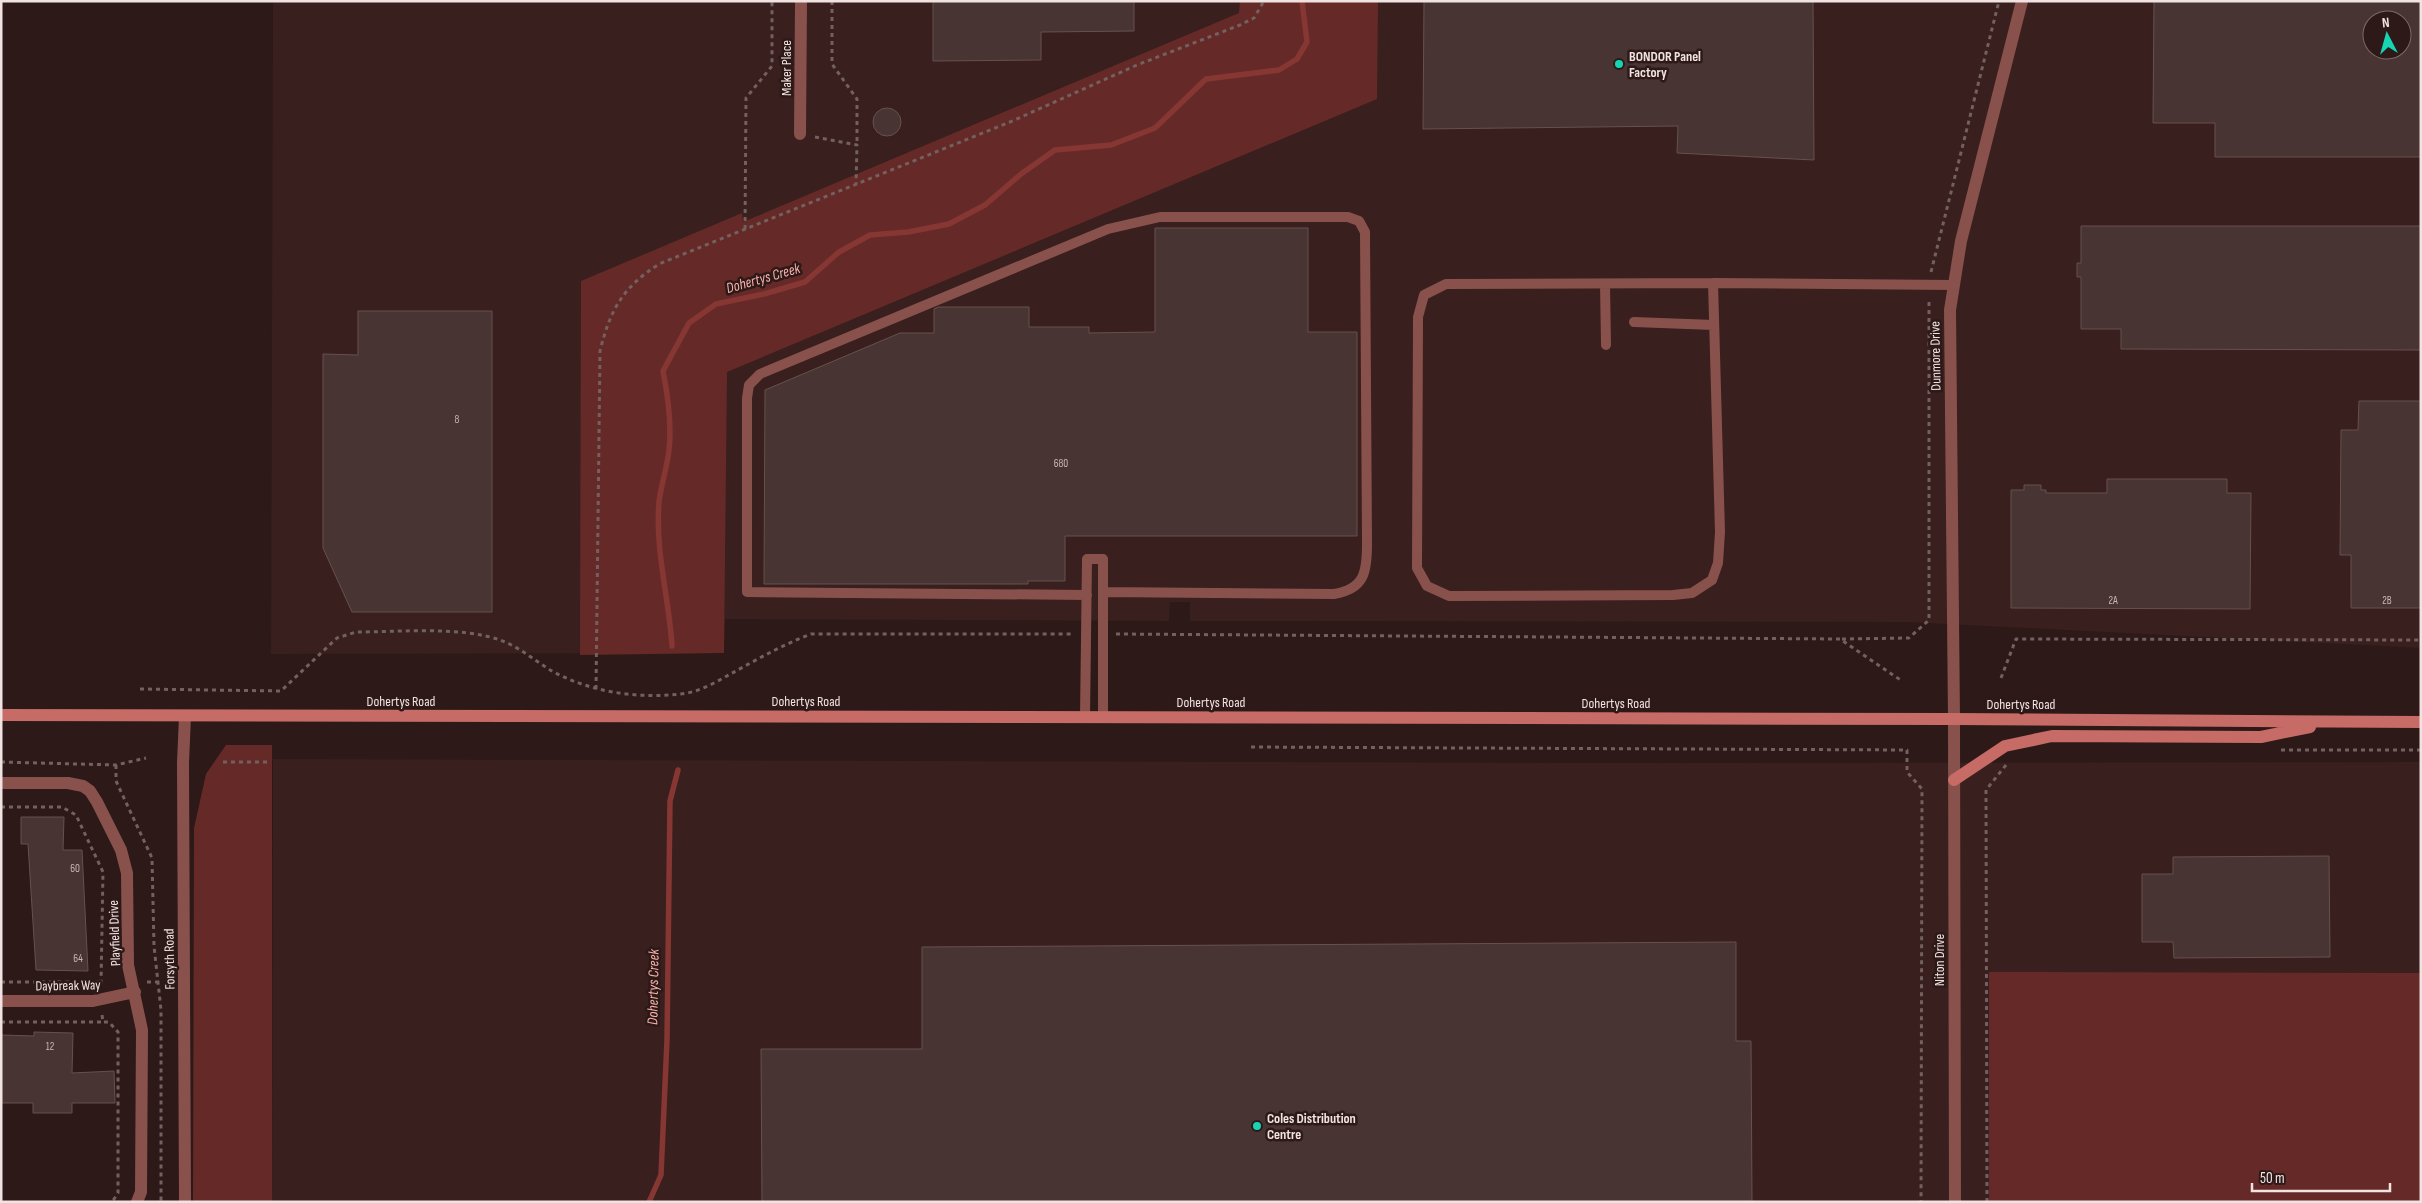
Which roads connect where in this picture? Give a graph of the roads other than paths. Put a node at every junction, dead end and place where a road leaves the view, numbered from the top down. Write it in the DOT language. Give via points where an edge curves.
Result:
graph roads {
  1 [pos="801,1"];
  2 [pos="2022,1"];
  3 [pos="800,134"];
  4 [pos="1713,283"];
  5 [pos="1605,284"];
  6 [pos="1954,285"];
  7 [pos="1634,322"];
  8 [pos="1714,325"];
  9 [pos="1606,345"];
  10 [pos="1103,592"];
  11 [pos="1087,596"];
  12 [pos="1,715"];
  13 [pos="185,716"];
  14 [pos="1085,717"];
  15 [pos="1103,717"];
  16 [pos="1954,719"];
  17 [pos="2332,722"];
  18 [pos="2421,722"];
  19 [pos="1954,780"];
  20 [pos="1,782"];
  21 [pos="134,987"];
  22 [pos="1,1001"];
  23 [pos="137,1202"];
  24 [pos="185,1202"];
  25 [pos="1955,1202"];
  1 -- 3 [label="street, Maker Place"];
  2 -- 6 [label="street, Dunmore Drive" via="1961,241"];
  4 -- 5 [label="lane"];
  4 -- 6 [label="lane"];
  4 -- 8 [label="lane"];
  5 -- 8 [label="lane" via="1446,284 1424,295 1418,317 1417,568 1427,586 1449,596 1673,595 1692,593 1712,580 1718,563 1720,532"];
  5 -- 9 [label="lane"];
  6 -- 16 [label="street, Dunmore Drive" via="1950,310"];
  7 -- 8 [label="lane"];
  10 -- 11 [label="lane" via="1103,559 1087,559"];
  10 -- 11 [label="lane" via="1334,594 1350,589 1361,580 1366,570 1367,544 1365,232 1359,221 1348,217 1199,216 1137,221 1108,229 760,374 749,385 746,592"];
  10 -- 15 [label="lane"];
  11 -- 14 [label="lane"];
  12 -- 13 [label="main road, Dohertys Road"];
  13 -- 14 [label="main road, Dohertys Road"];
  13 -- 24 [label="street, Forsyth Road"];
  14 -- 15 [label="main road, Dohertys Road"];
  15 -- 16 [label="main road, Dohertys Road"];
  16 -- 17 [label="main road, Dohertys Road"];
  16 -- 19 [label="street, Niton Drive"];
  17 -- 18 [label="main road, Dohertys Road"];
  17 -- 19 [label="main road" via="2261,738 2052,736 2005,746"];
  19 -- 25 [label="street, Niton Drive"];
  20 -- 21 [label="street, Playfield Drive" via="75,784 90,791 121,850 127,873 128,965"];
  21 -- 22 [label="street, Daybreak Way" via="102,1000"];
  21 -- 23 [label="street, Playfield Drive" via="142,1030 141,1192"];
}
